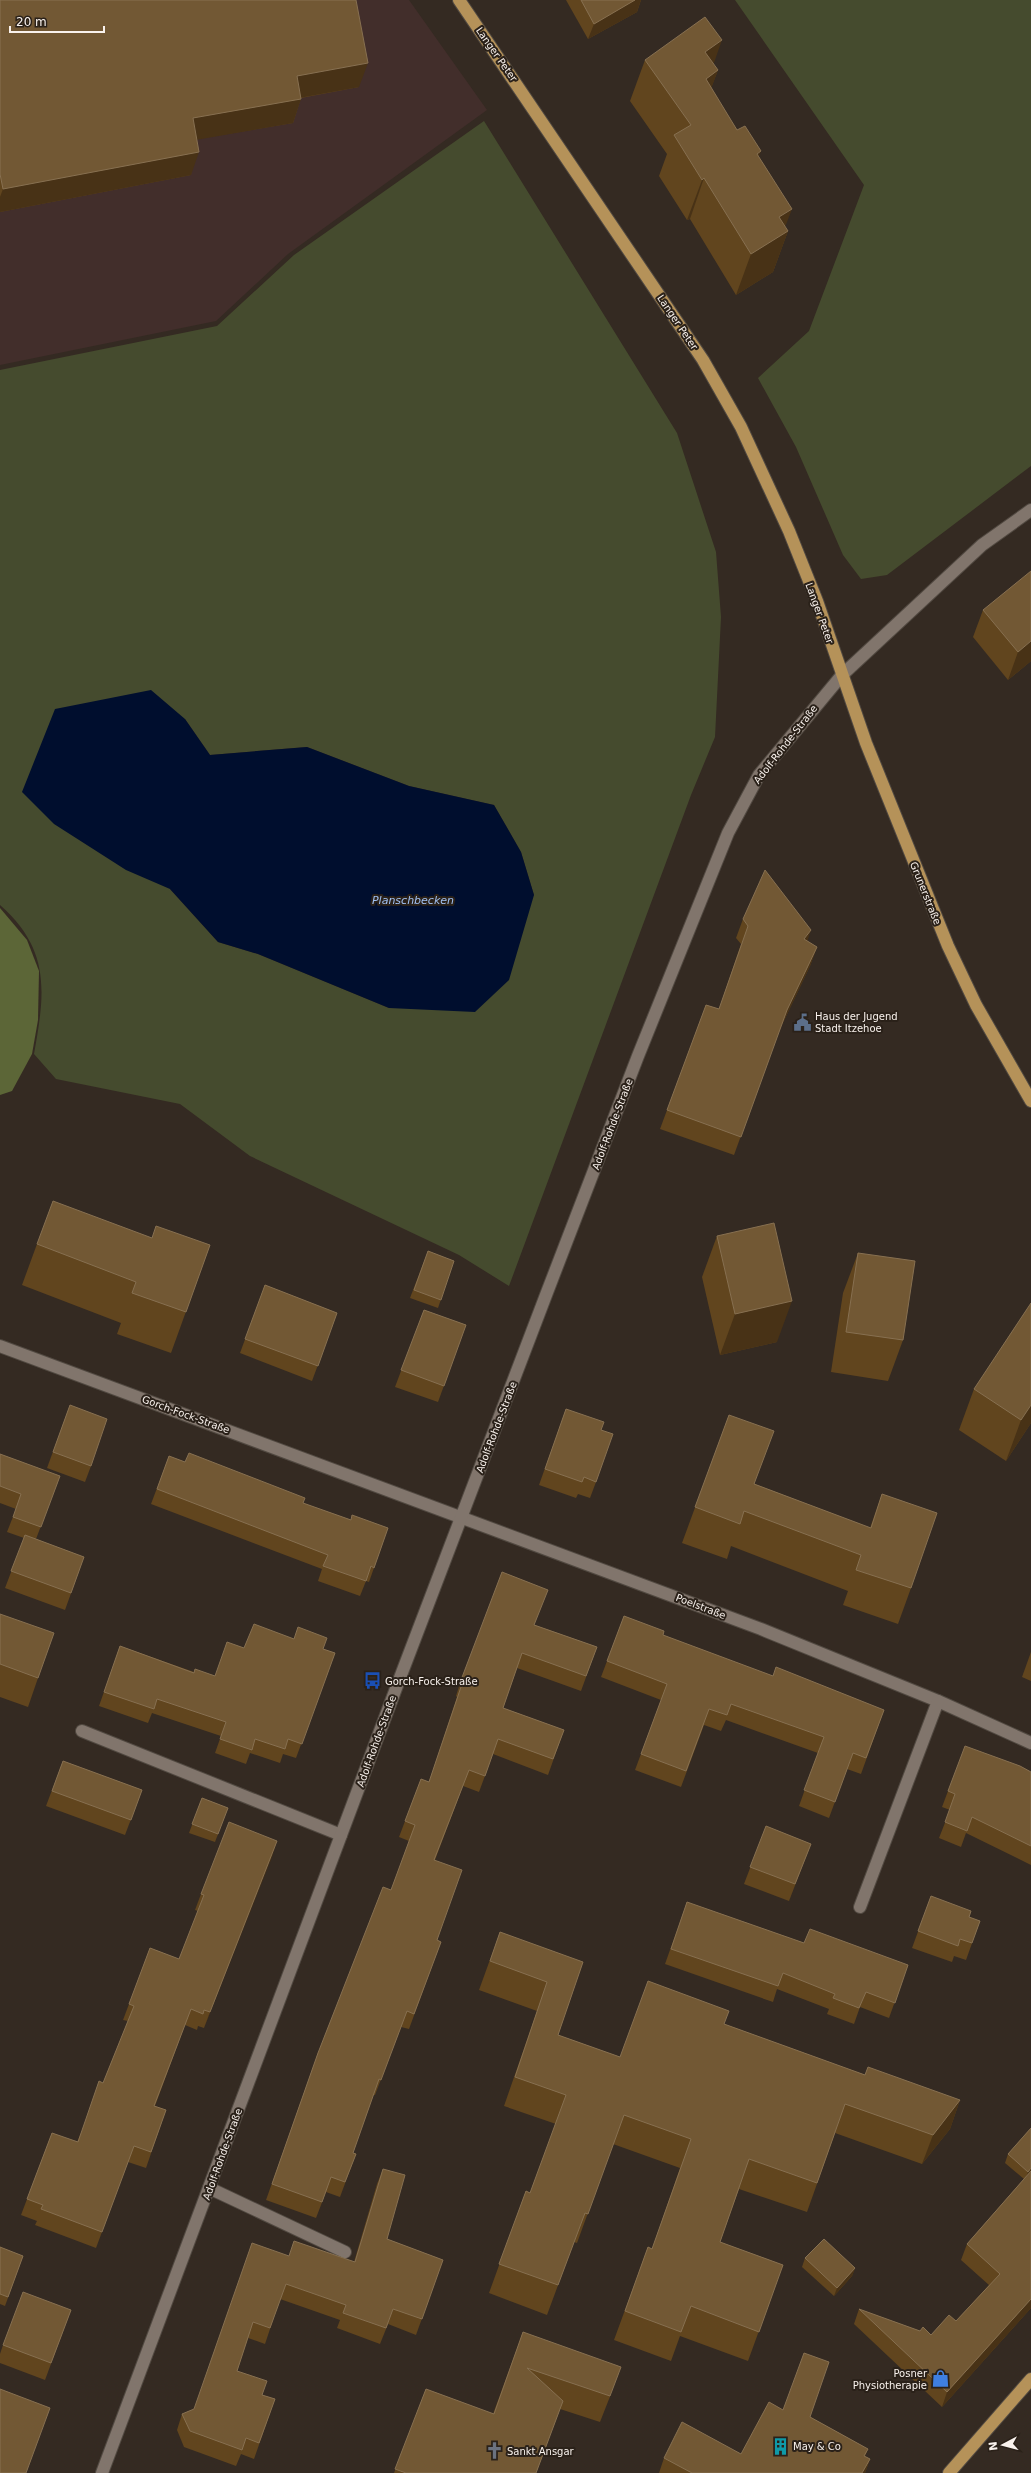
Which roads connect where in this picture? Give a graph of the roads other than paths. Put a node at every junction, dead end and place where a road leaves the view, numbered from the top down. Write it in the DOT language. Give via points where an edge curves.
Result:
graph roads {
  1 [pos="459,0"];
  2 [pos="1031,510"];
  3 [pos="842,675"];
  4 [pos="1031,1101"];
  5 [pos="0,1346"];
  6 [pos="462,1517"];
  7 [pos="938,1701"];
  8 [pos="82,1731"];
  9 [pos="1031,1743"];
  10 [pos="341,1835"];
  11 [pos="860,1907"];
  12 [pos="209,2188"];
  13 [pos="345,2252"];
  14 [pos="1031,2379"];
  15 [pos="102,2473"];
  16 [pos="948,2473"];
  1 -- 3 [label="main road, Langer Peter" via="703,360 741,427 789,531 817,601"];
  2 -- 3 [label="street, Adolf-Rohde-Straße" via="982,545"];
  3 -- 4 [label="main road, Grunerstraße" via="866,744 948,946 976,1005"];
  3 -- 6 [label="street, Adolf-Rohde-Straße" via="759,775 723,845 638,1056"];
  5 -- 6 [label="street, Gorch-Fock-Straße"];
  6 -- 7 [label="street, Poelstraße" via="761,1629"];
  6 -- 10 [label="street, Adolf-Rohde-Straße"];
  7 -- 9 [label="street, Poelstraße"];
  7 -- 11 [label="street"];
  8 -- 10 [label="street"];
  10 -- 12 [label="street, Adolf-Rohde-Straße"];
  12 -- 13 [label="street"];
  12 -- 15 [label="street, Adolf-Rohde-Straße"];
  14 -- 16 [label="main road"];
}
